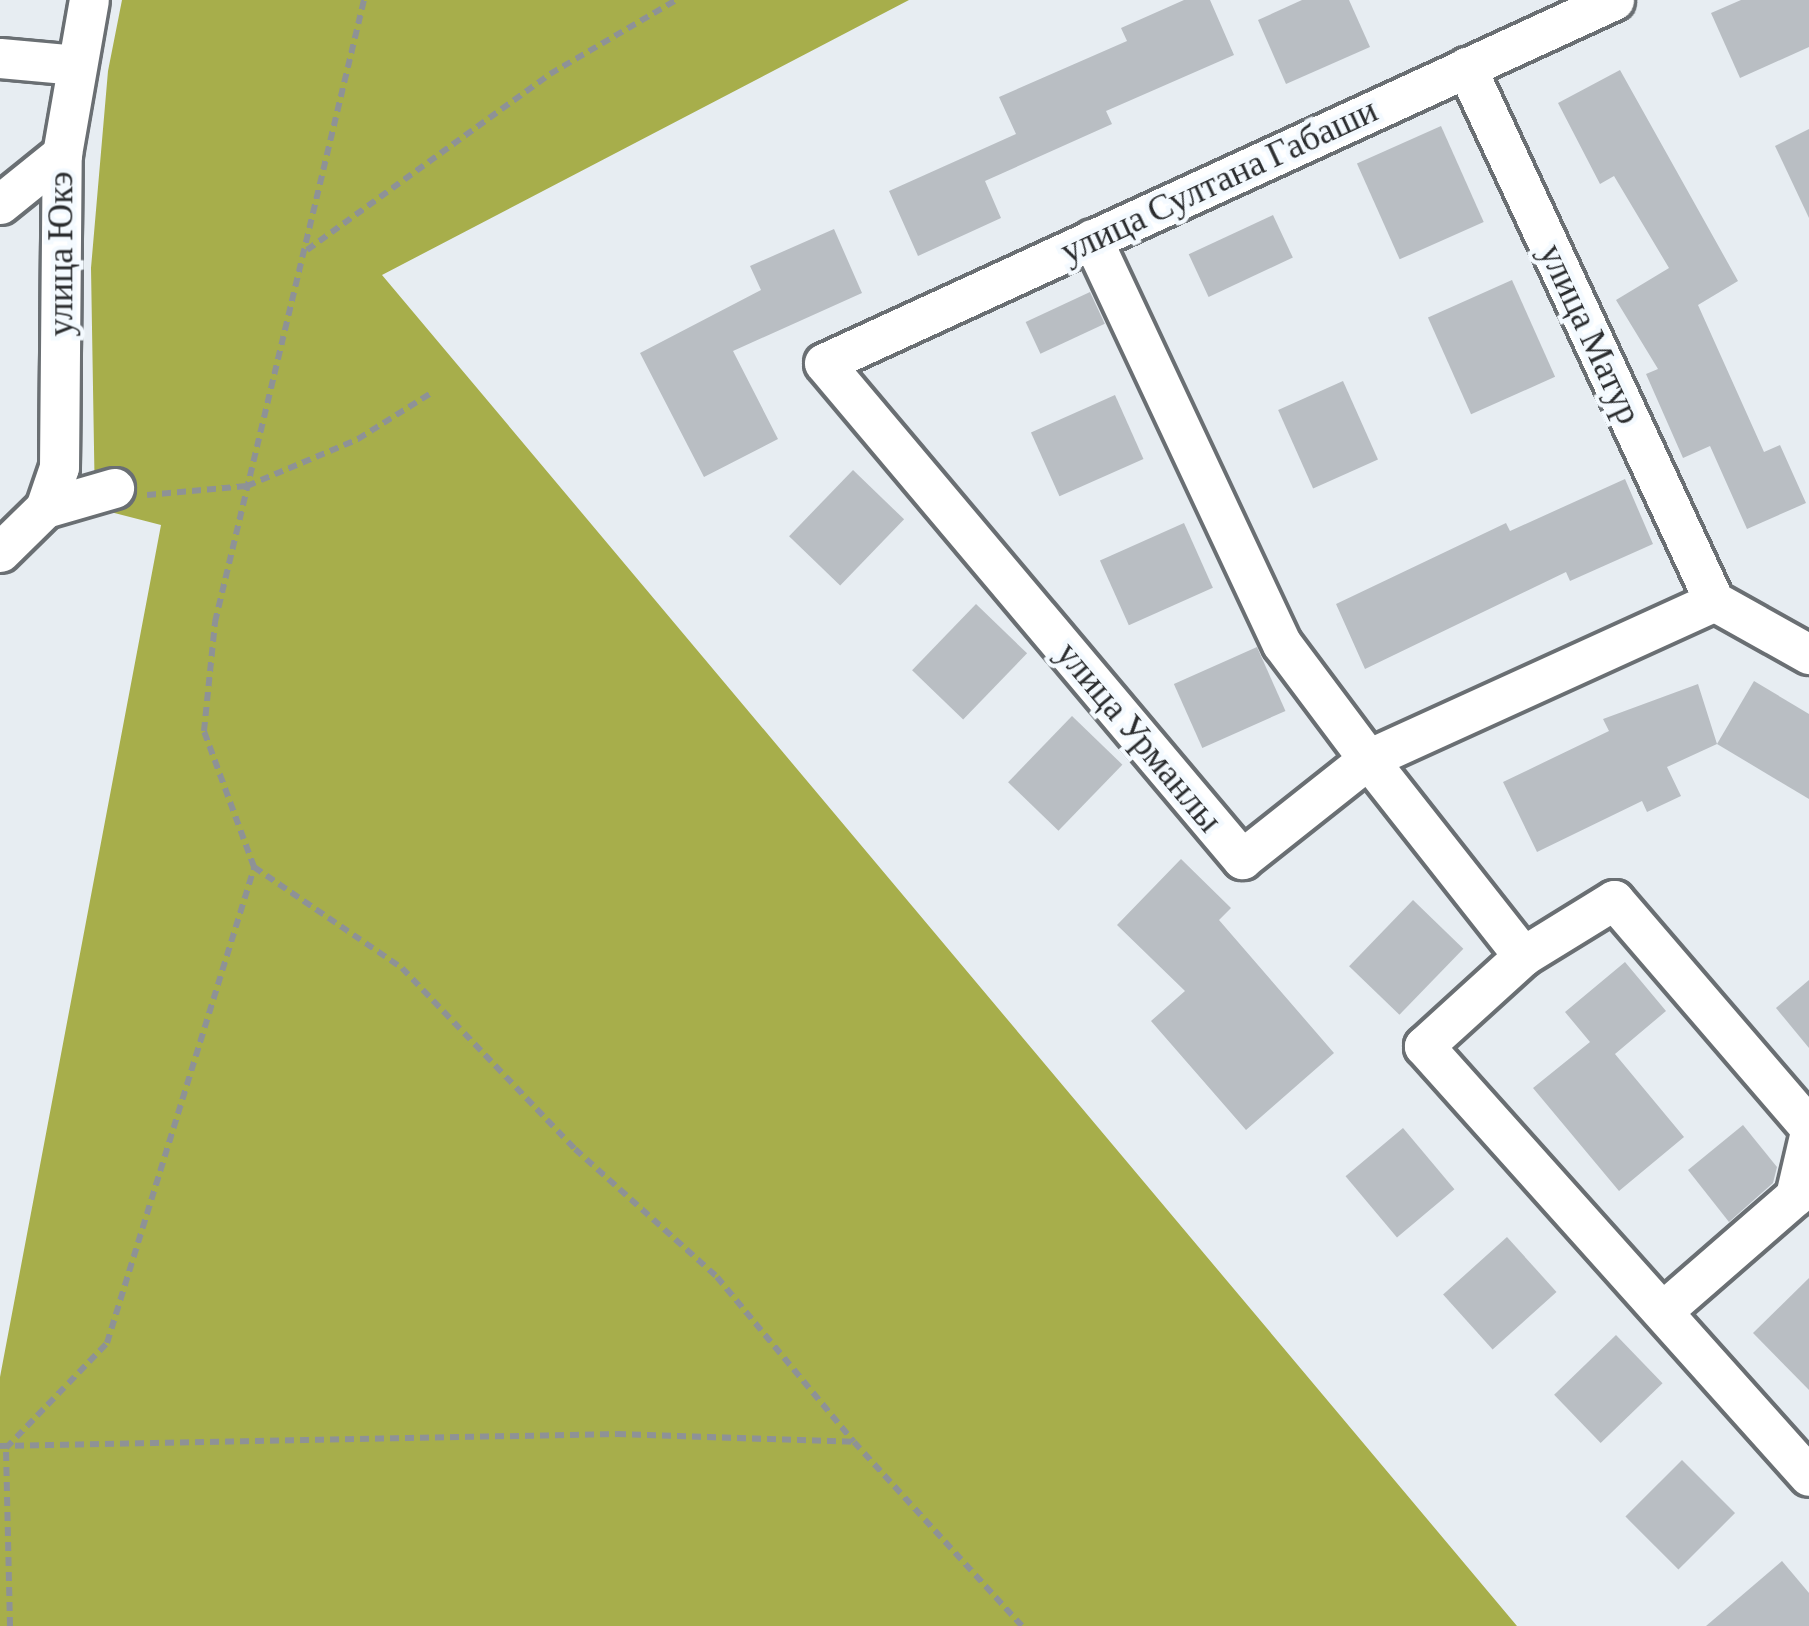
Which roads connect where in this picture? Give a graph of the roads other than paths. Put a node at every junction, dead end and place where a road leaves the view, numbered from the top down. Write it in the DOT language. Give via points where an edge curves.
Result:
graph roads {
  1 [pos="89,0"];
  2 [pos="1614,0"];
  3 [pos="0,58"];
  4 [pos="77,65"];
  5 [pos="1466,68"];
  6 [pos="62,154"];
  7 [pos="0,204"];
  8 [pos="1092,239"];
  9 [pos="824,363"];
  10 [pos="114,488"];
  11 [pos="45,508"];
  12 [pos="0,552"];
  13 [pos="1714,601"];
  14 [pos="1809,654"];
  15 [pos="1368,758"];
  16 [pos="1523,956"];
  17 [pos="1809,1131"];
  18 [pos="1665,1309"];
  19 [pos="1809,1476"];
  1 -- 4 [label="street, улица Юкэ"];
  2 -- 5 [label="street, улица Султана Габаши"];
  3 -- 4 [label="street"];
  4 -- 6 [label="street, улица Юкэ"];
  5 -- 8 [label="street, улица Султана Габаши"];
  5 -- 13 [label="street, улица Матур"];
  6 -- 7 [label="street"];
  6 -- 11 [label="street, улица Юкэ" via="58,467"];
  8 -- 9 [label="street, улица Султана Габаши"];
  8 -- 15 [label="street" via="1282,644"];
  9 -- 15 [label="street, улица Урманлы" via="1242,859"];
  10 -- 11 [label="street"];
  11 -- 12 [label="street"];
  13 -- 14 [label="street"];
  13 -- 15 [label="street"];
  15 -- 16 [label="street"];
  16 -- 17 [label="street" via="1614,900"];
  16 -- 18 [label="street" via="1424,1046"];
  17 -- 18 [label="street" via="1796,1196"];
  18 -- 19 [label="street"];
}
